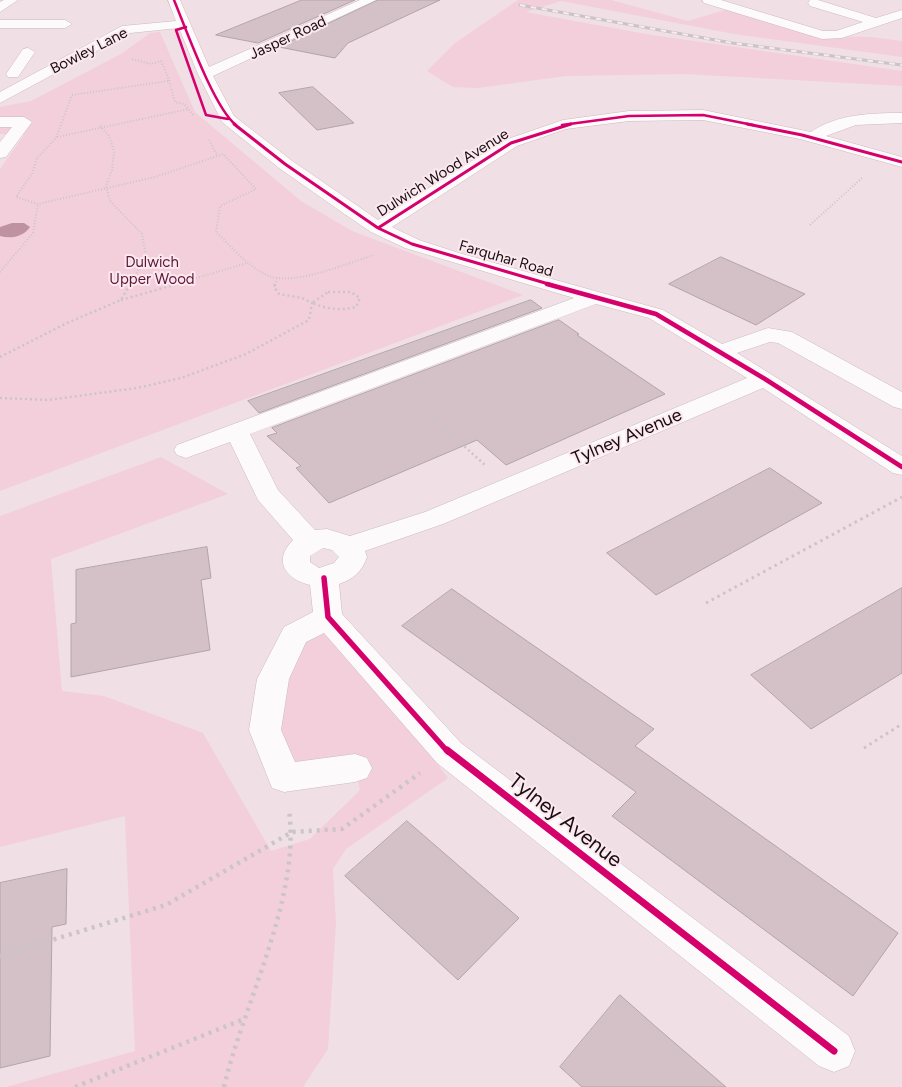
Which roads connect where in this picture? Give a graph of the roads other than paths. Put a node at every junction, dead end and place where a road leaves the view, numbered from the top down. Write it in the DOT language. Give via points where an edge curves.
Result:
graph roads {
  1 [pos="12,0"];
  2 [pos="174,0"];
  3 [pos="370,0"];
  4 [pos="708,0"];
  5 [pos="814,4"];
  6 [pos="0,8"];
  7 [pos="773,8"];
  8 [pos="902,14"];
  9 [pos="862,18"];
  10 [pos="878,22"];
  11 [pos="0,24"];
  12 [pos="65,24"];
  13 [pos="184,24"];
  14 [pos="894,28"];
  15 [pos="21,63"];
  16 [pos="61,63"];
  17 [pos="205,74"];
  18 [pos="0,98"];
  19 [pos="902,118"];
  20 [pos="0,122"];
  21 [pos="813,138"];
  22 [pos="0,153"];
  23 [pos="902,162"];
  24 [pos="378,228"];
  25 [pos="595,297"];
  26 [pos="719,352"];
  27 [pos="765,379"];
  28 [pos="902,402"];
  29 [pos="237,432"];
  30 [pos="186,450"];
  31 [pos="902,467"];
  32 [pos="309,541"];
  33 [pos="348,547"];
  34 [pos="324,578"];
  35 [pos="328,617"];
  36 [pos="355,768"];
  37 [pos="834,1052"];
  1 -- 6 [label="street"];
  2 -- 13 [label="street, Farquhar Road"];
  3 -- 17 [label="street, Jasper Road"];
  4 -- 10 [label="street" via="822,35 837,35"];
  5 -- 9 [label="street"];
  7 -- 9 [label="street" via="822,23"];
  8 -- 10 [label="street"];
  9 -- 10 [label="street"];
  10 -- 14 [label="street"];
  11 -- 12 [label="street"];
  13 -- 16 [label="street, Bowley Lane" via="127,30"];
  13 -- 17 [label="street, Farquhar Road"];
  15 -- 16 [label="street"];
  16 -- 18 [label="street, Bowley Lane"];
  17 -- 24 [label="street, Farquhar Road" via="228,119 285,164"];
  19 -- 21 [label="street" via="868,118 823,129"];
  20 -- 22 [label="street" via="24,122"];
  21 -- 23 [label="street, Dulwich Wood Avenue"];
  21 -- 24 [label="street, Dulwich Wood Avenue" via="702,115 629,116 563,125 511,143"];
  24 -- 25 [label="street, Farquhar Road" via="452,257"];
  25 -- 26 [label="street, Farquhar Road" via="656,314"];
  25 -- 29 [label="street"];
  26 -- 27 [label="street, Farquhar Road"];
  26 -- 28 [label="street" via="768,335 784,337"];
  27 -- 31 [label="street, Farquhar Road"];
  27 -- 33 [label="street, Tylney Avenue" via="434,518"];
  29 -- 30 [label="street"];
  29 -- 32 [label="street" via="267,494"];
  32 -- 33 [label="street" via="331,538"];
  32 -- 34 [label="street" via="295,554 294,561 304,574"];
  33 -- 34 [label="street" via="352,554 351,562 336,575"];
  34 -- 35 [label="street"];
  35 -- 36 [label="street" via="295,635 273,679 265,730 284,778"];
  35 -- 37 [label="street, Tylney Avenue" via="449,753"];
}
